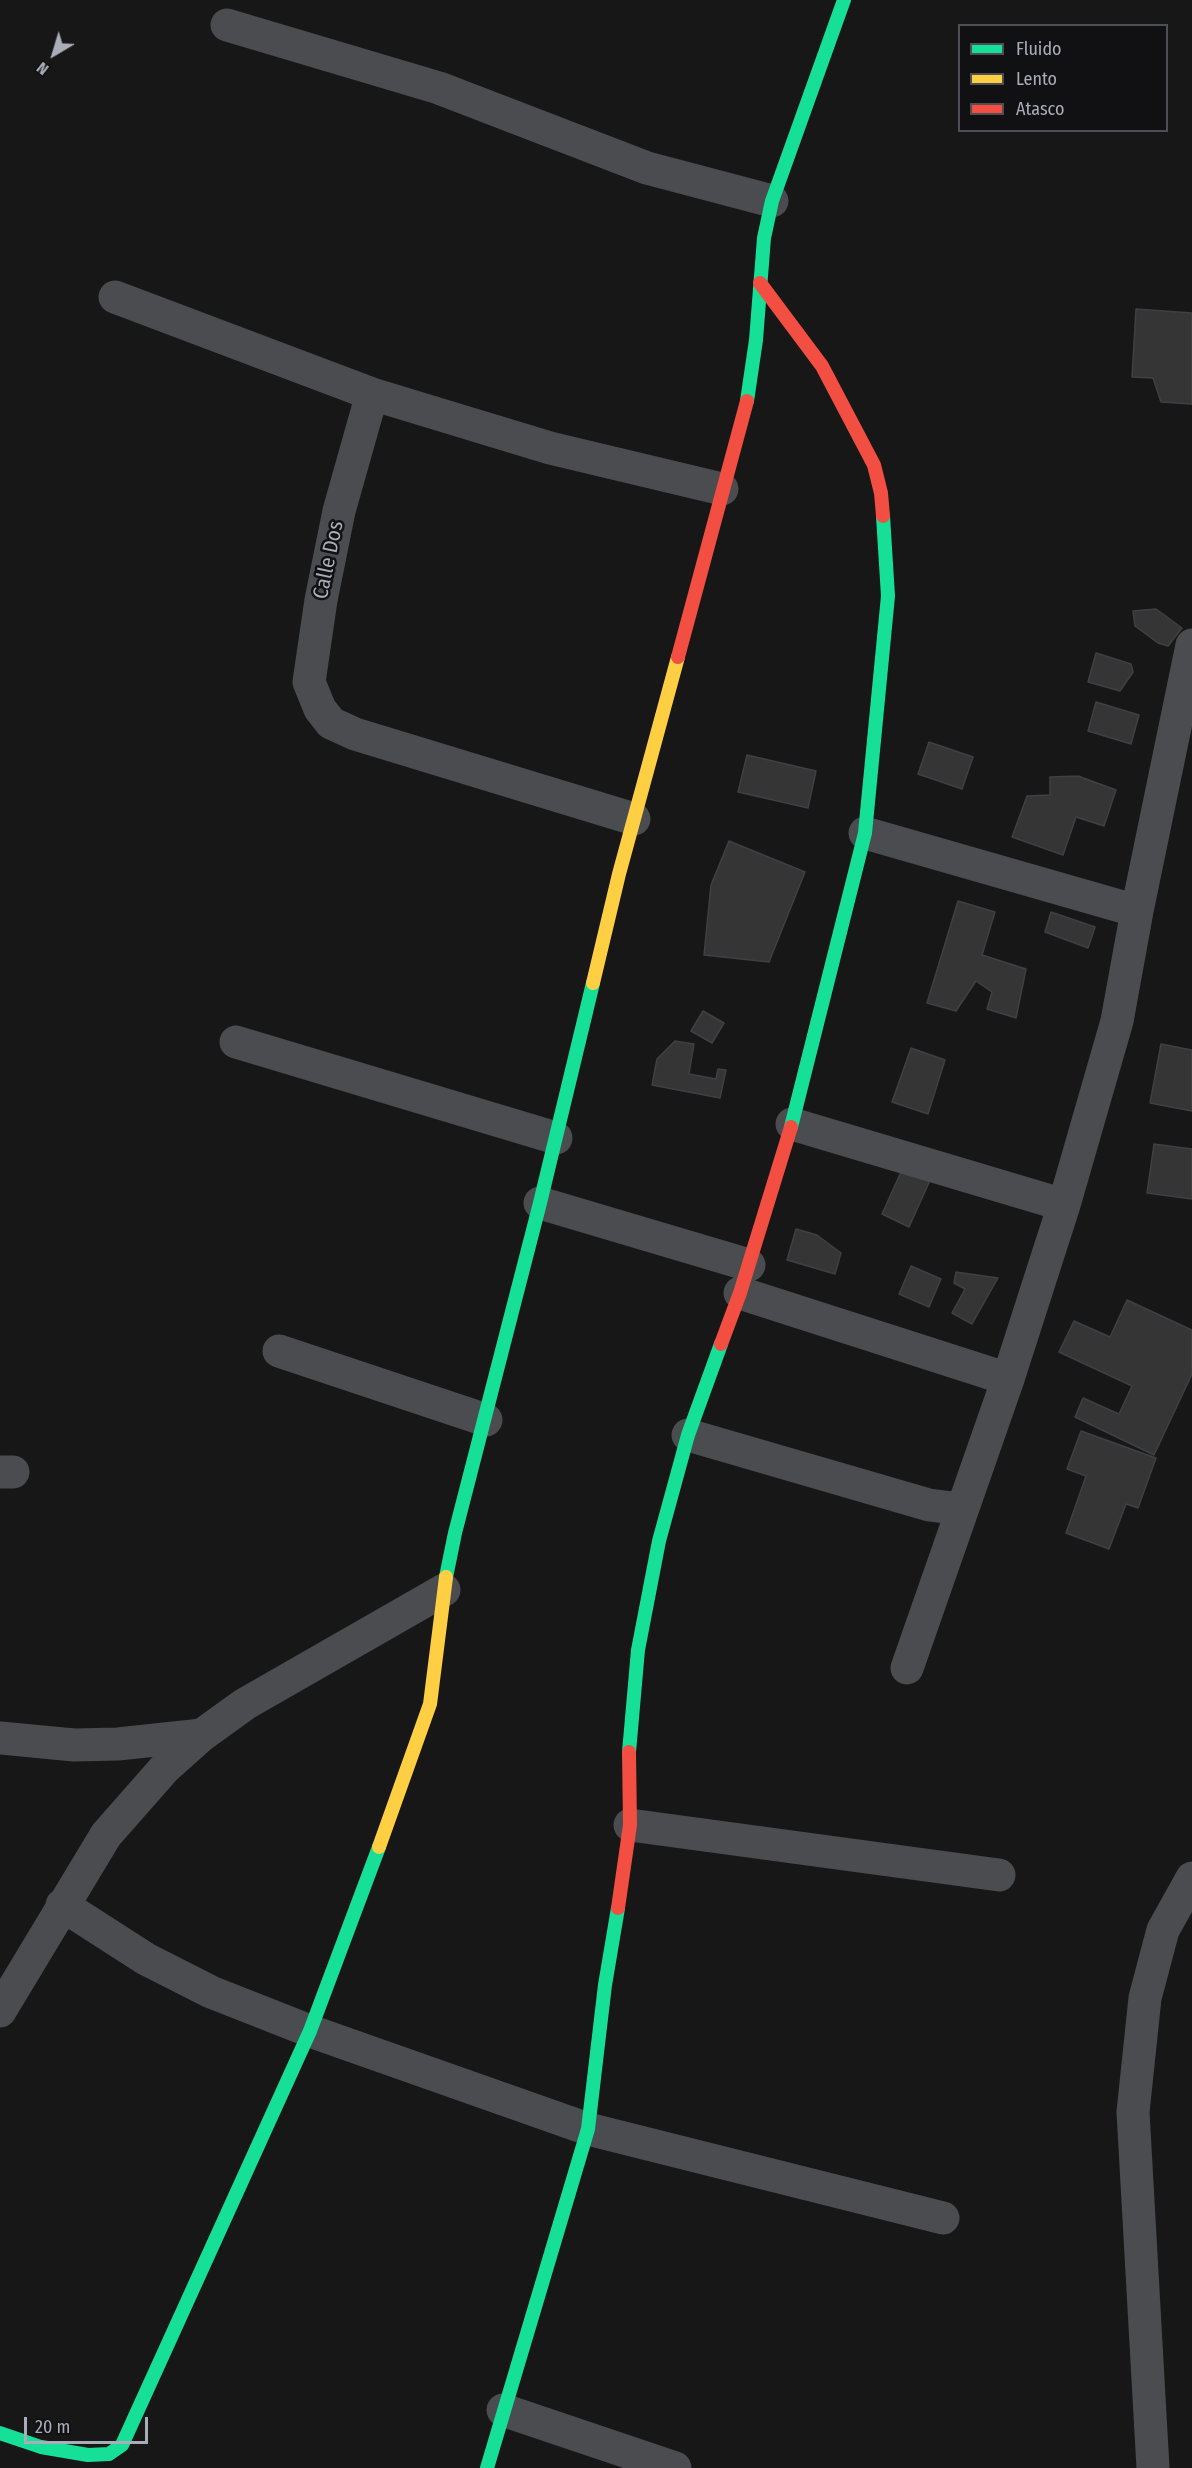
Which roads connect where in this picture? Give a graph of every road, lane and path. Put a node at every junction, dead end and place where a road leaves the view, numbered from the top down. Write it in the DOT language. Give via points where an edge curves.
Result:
graph roads {
  1 [pos="844,0"];
  2 [pos="227,25"];
  3 [pos="772,201"];
  4 [pos="760,283"];
  5 [pos="115,297"];
  6 [pos="372,394"];
  7 [pos="722,489"];
  8 [pos="1192,645"];
  9 [pos="634,819"];
  10 [pos="865,833"];
  11 [pos="1137,911"];
  12 [pos="236,1042"];
  13 [pos="792,1124"];
  14 [pos="556,1138"];
  15 [pos="540,1203"];
  16 [pos="1064,1205"];
  17 [pos="745,1279"];
  18 [pos="279,1351"];
  19 [pos="1008,1379"];
  20 [pos="486,1420"];
  21 [pos="688,1434"];
  22 [pos="961,1509"];
  23 [pos="444,1590"];
  24 [pos="907,1668"];
  25 [pos="201,1735"];
  26 [pos="0,1738"];
  27 [pos="630,1825"];
  28 [pos="999,1875"];
  29 [pos="1192,1878"];
  30 [pos="62,1905"];
  31 [pos="0,2011"];
  32 [pos="310,2031"];
  33 [pos="588,2129"];
  34 [pos="943,2218"];
  35 [pos="503,2410"];
  36 [pos="0,2433"];
  37 [pos="487,2468"];
  38 [pos="675,2468"];
  39 [pos="1153,2468"];
  1 -- 3 [label="street"];
  2 -- 3 [label="street" via="439,88 647,168"];
  3 -- 4 [label="street"];
  4 -- 7 [label="street" via="749,394"];
  4 -- 10 [label="street" via="822,366 874,465 881,493 888,596"];
  5 -- 6 [label="street"];
  6 -- 7 [label="street" via="550,448"];
  6 -- 9 [label="street, Calle Dos" via="339,511 321,600 309,682 320,709 331,723 355,734"];
  7 -- 9 [label="street"];
  8 -- 11 [label="street"];
  9 -- 14 [label="street"];
  10 -- 11 [label="street"];
  10 -- 13 [label="street"];
  11 -- 16 [label="street" via="1117,1021"];
  12 -- 14 [label="street"];
  13 -- 16 [label="street"];
  13 -- 17 [label="street"];
  14 -- 15 [label="street"];
  15 -- 17 [label="street"];
  15 -- 20 [label="street"];
  16 -- 19 [label="street"];
  17 -- 19 [label="street"];
  17 -- 21 [label="street"];
  18 -- 20 [label="street"];
  19 -- 22 [label="street"];
  20 -- 23 [label="street"];
  21 -- 22 [label="street" via="929,1505"];
  21 -- 27 [label="street" via="659,1541 638,1650 629,1744"];
  22 -- 24 [label="street"];
  23 -- 25 [label="street" via="245,1704"];
  23 -- 32 [label="street" via="430,1704"];
  25 -- 26 [label="street" via="74,1745"];
  25 -- 30 [label="street" via="164,1769 106,1835"];
  27 -- 28 [label="street"];
  27 -- 33 [label="street" via="604,1985"];
  29 -- 39 [label="street" via="1163,1930 1145,1998 1133,2112"];
  30 -- 31 [label="street"];
  30 -- 32 [label="street" via="146,1959 211,1992"];
  32 -- 33 [label="street"];
  32 -- 36 [label="street" via="122,2445 109,2454 88,2455 41,2447"];
  33 -- 34 [label="street"];
  33 -- 35 [label="street"];
  35 -- 37 [label="street"];
  35 -- 38 [label="street"];
}
